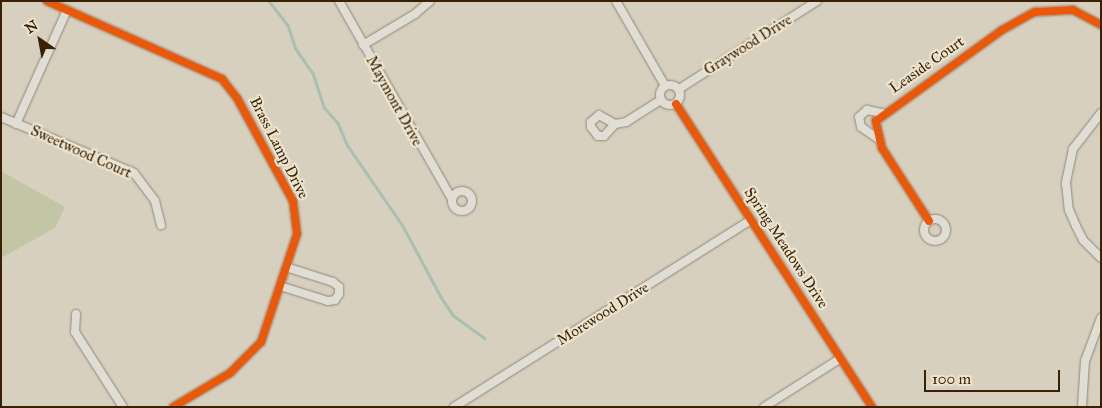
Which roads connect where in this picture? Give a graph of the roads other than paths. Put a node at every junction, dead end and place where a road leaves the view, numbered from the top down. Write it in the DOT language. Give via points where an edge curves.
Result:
graph roads {
  1 [pos="47,1"];
  2 [pos="339,1"];
  3 [pos="430,1"];
  4 [pos="616,1"];
  5 [pos="817,1"];
  6 [pos="67,10"];
  7 [pos="1101,25"];
  8 [pos="363,45"];
  9 [pos="665,86"];
  10 [pos="679,89"];
  11 [pos="661,100"];
  12 [pos="676,104"];
  13 [pos="883,113"];
  14 [pos="1101,113"];
  15 [pos="1,117"];
  16 [pos="16,124"];
  17 [pos="614,124"];
  18 [pos="877,138"];
  19 [pos="452,199"];
  20 [pos="751,220"];
  21 [pos="929,220"];
  22 [pos="162,225"];
  23 [pos="1101,258"];
  24 [pos="286,267"];
  25 [pos="280,286"];
  26 [pos="76,314"];
  27 [pos="1101,318"];
  28 [pos="840,358"];
  29 [pos="123,407"];
  30 [pos="173,407"];
  31 [pos="454,407"];
  32 [pos="764,407"];
  33 [pos="872,407"];
  34 [pos="1082,407"];
  1 -- 6 [label="street, Brass Lamp Drive"];
  2 -- 8 [label="street, Maymont Drive"];
  3 -- 8 [label="street" via="415,14"];
  4 -- 9 [label="street"];
  5 -- 10 [label="street, Graywood Drive"];
  6 -- 16 [label="street"];
  6 -- 24 [label="street, Brass Lamp Drive" via="214,73 229,88 293,201 297,234"];
  7 -- 13 [label="street, Leaside Court" via="1074,10 1035,12 1002,30"];
  8 -- 19 [label="street, Maymont Drive"];
  9 -- 10 [label="street" via="671,84"];
  9 -- 11 [label="street" via="660,94"];
  10 -- 12 [label="street" via="680,98"];
  11 -- 12 [label="street" via="670,106"];
  11 -- 17 [label="street" via="626,122"];
  12 -- 20 [label="street, Spring Meadows Drive"];
  13 -- 18 [label="street, Leaside Court" via="876,121"];
  13 -- 18 [label="street, Leaside Court" via="867,110 858,117 861,126"];
  14 -- 23 [label="street" via="1073,149 1066,183 1069,210 1076,226 1083,240"];
  15 -- 16 [label="street, Sweetwood Court"];
  16 -- 22 [label="street, Sweetwood Court" via="134,173 155,201"];
  18 -- 21 [label="street, Leaside Court" via="900,179"];
  20 -- 28 [label="street, Spring Meadows Drive"];
  20 -- 31 [label="street, Morewood Drive"];
  24 -- 25 [label="street, Brass Lamp Drive"];
  24 -- 25 [label="street" via="333,282 339,287 339,294 335,300 328,301"];
  25 -- 30 [label="street, Brass Lamp Drive" via="267,329 242,364"];
  26 -- 29 [label="street" via="76,332"];
  27 -- 34 [label="street" via="1086,360"];
  28 -- 32 [label="street"];
  28 -- 33 [label="street, Spring Meadows Drive"];
}
